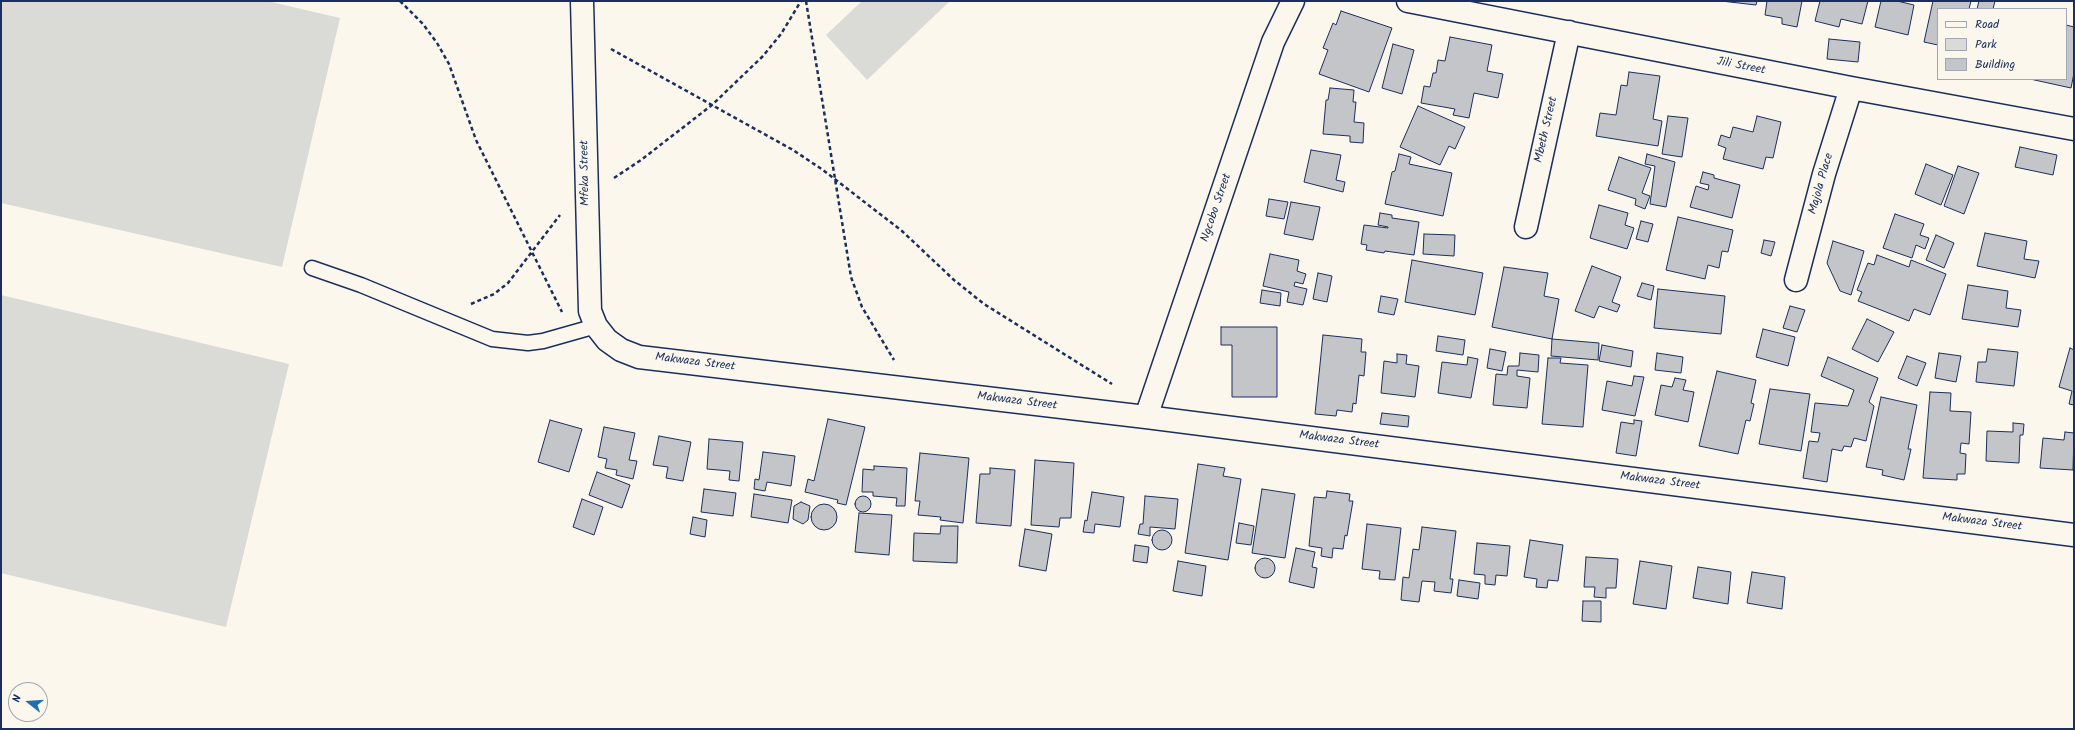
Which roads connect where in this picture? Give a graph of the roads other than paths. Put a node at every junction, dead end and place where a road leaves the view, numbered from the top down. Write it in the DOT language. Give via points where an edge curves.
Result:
graph roads {
  1 [pos="582,1"];
  2 [pos="1293,1"];
  3 [pos="1408,1"];
  4 [pos="1569,32"];
  5 [pos="1851,88"];
  6 [pos="2074,129"];
  7 [pos="1526,227"];
  8 [pos="312,268"];
  9 [pos="1796,280"];
  10 [pos="602,333"];
  11 [pos="1148,413"];
  12 [pos="2074,535"];
  1 -- 10 [label="street, Mfeka Street" via="588,286 590,311"];
  2 -- 11 [label="street, Ngcobo Street" via="1273,42"];
  3 -- 4 [label="street, Jili Street"];
  4 -- 5 [label="street, Jili Street"];
  4 -- 7 [label="street, Mbeth Street"];
  5 -- 6 [label="street, Jili Street"];
  5 -- 9 [label="street, Majola Place" via="1824,174"];
  8 -- 10 [label="lane" via="492,339 528,343 572,332"];
  10 -- 11 [label="street, Makwaza Street" via="621,350 639,357"];
  11 -- 12 [label="street, Makwaza Street"];
}
